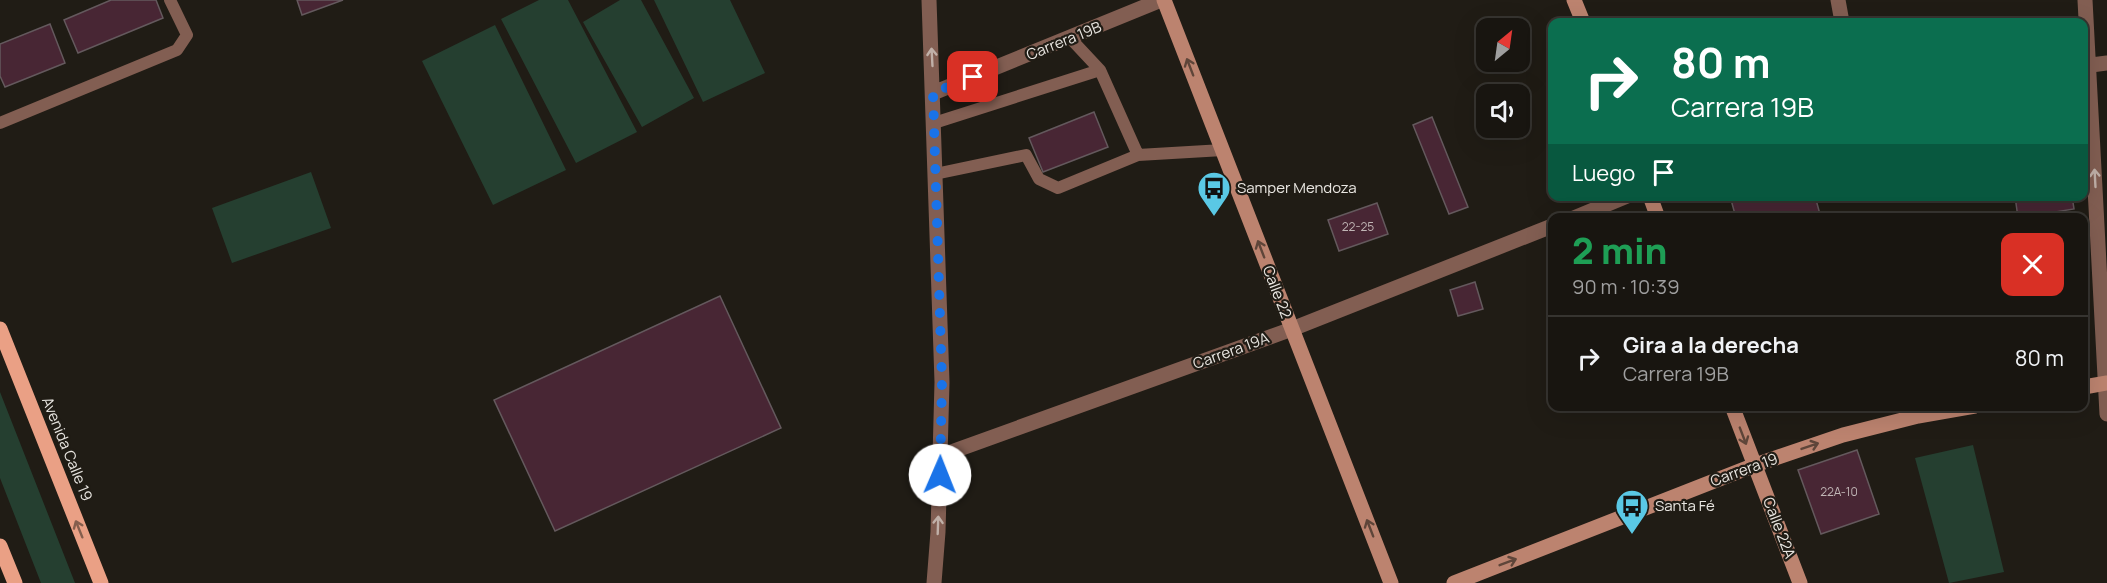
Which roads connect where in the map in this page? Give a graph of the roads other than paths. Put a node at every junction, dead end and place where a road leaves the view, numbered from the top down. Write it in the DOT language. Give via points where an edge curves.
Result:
graph roads {
  1 [pos="170,0"];
  2 [pos="929,0"];
  3 [pos="1163,0"];
  4 [pos="1574,0"];
  5 [pos="1838,0"];
  6 [pos="2085,0"];
  7 [pos="1581,18"];
  8 [pos="1841,18"];
  9 [pos="2085,18"];
  10 [pos="1071,39"];
  11 [pos="2107,63"];
  12 [pos="2088,66"];
  13 [pos="1100,70"];
  14 [pos="933,93"];
  15 [pos="2088,98"];
  16 [pos="0,123"];
  17 [pos="934,123"];
  18 [pos="1223,150"];
  19 [pos="1138,155"];
  20 [pos="935,174"];
  21 [pos="1615,201"];
  22 [pos="1586,213"];
  23 [pos="1548,228"];
  24 [pos="0,329"];
  25 [pos="1292,329"];
  26 [pos="2106,383"];
  27 [pos="2088,386"];
  28 [pos="1734,411"];
  29 [pos="1946,411"];
  30 [pos="2107,414"];
  31 [pos="940,456"];
  32 [pos="1755,465"];
  33 [pos="0,546"];
  34 [pos="15,583"];
  35 [pos="101,583"];
  36 [pos="934,583"];
  37 [pos="1391,583"];
  38 [pos="1454,583"];
  39 [pos="1800,583"];
  1 -- 16 [label="lane" via="187,35 177,50"];
  14 -- 2 [label="street, one-way"];
  3 -- 10 [label="street, Carrera 19B"];
  18 -- 3 [label="street, Calle 22, one-way"];
  4 -- 7 [label="street"];
  5 -- 8 [label="street"];
  6 -- 9 [label="street"];
  10 -- 13 [label="lane"];
  10 -- 14 [label="street, Carrera 19B"];
  11 -- 12 [label="street"];
  13 -- 17 [label="lane"];
  13 -- 19 [label="lane"];
  14 -- 17 [label="street"];
  26 -- 15 [label="street, one-way"];
  17 -- 20 [label="street"];
  18 -- 19 [label="lane"];
  25 -- 18 [label="street, Calle 22, one-way"];
  19 -- 20 [label="lane" via="1058,188 1039,179 1026,155"];
  20 -- 31 [label="street" via="942,382"];
  21 -- 22 [label="street"];
  23 -- 25 [label="street, Carrera 19A"];
  35 -- 24 [label="main road, Avenida Calle 19, one-way"];
  25 -- 31 [label="street, Carrera 19A"];
  37 -- 25 [label="street, Calle 22, one-way"];
  26 -- 27 [label="street"];
  26 -- 30 [label="street"];
  28 -- 32 [label="street, Calle 22A, one-way"];
  32 -- 29 [label="street, Carrera 19, one-way" via="1843,435"];
  36 -- 31 [label="street, one-way"];
  38 -- 32 [label="street, Carrera 19, one-way"];
  32 -- 39 [label="street, Calle 22A"];
  33 -- 34 [label="main road"];
}
